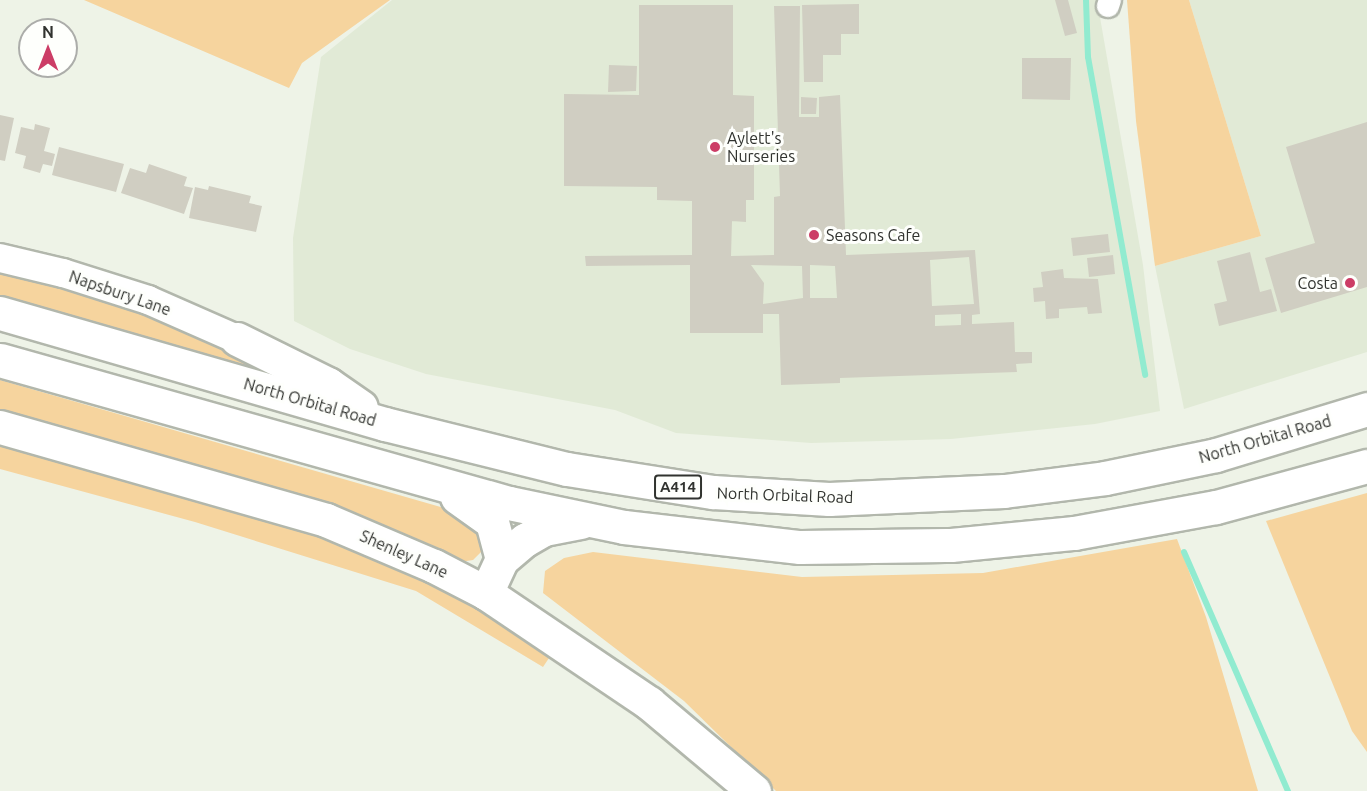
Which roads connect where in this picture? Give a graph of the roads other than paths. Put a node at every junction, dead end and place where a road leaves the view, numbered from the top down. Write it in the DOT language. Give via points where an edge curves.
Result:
graph roads {
  1 [pos="0,258"];
  2 [pos="0,313"];
  3 [pos="237,339"];
  4 [pos="0,360"];
  5 [pos="1367,409"];
  6 [pos="385,424"];
  7 [pos="0,427"];
  8 [pos="1367,466"];
  9 [pos="438,485"];
  10 [pos="589,521"];
  11 [pos="502,559"];
  12 [pos="486,594"];
  13 [pos="754,791"];
  1 -- 3 [label="street, Napsbury Lane" via="148,300"];
  2 -- 6 [label="main road, North Orbital Road / A414"];
  3 -- 6 [label="main road" via="328,384"];
  4 -- 9 [label="main road"];
  5 -- 6 [label="main road, North Orbital Road / A414" via="1216,455 1105,478 1004,491 840,499 713,492 567,469"];
  7 -- 12 [label="main road, Shenley Lane" via="326,520 434,566"];
  8 -- 10 [label="main road" via="1157,519 1074,533 951,545 800,546"];
  9 -- 10 [label="main road"];
  9 -- 11 [label="main road" via="492,522"];
  10 -- 11 [label="main road" via="544,529"];
  11 -- 12 [label="main road"];
  12 -- 13 [label="main road, Shenley Lane" via="649,703"];
}
